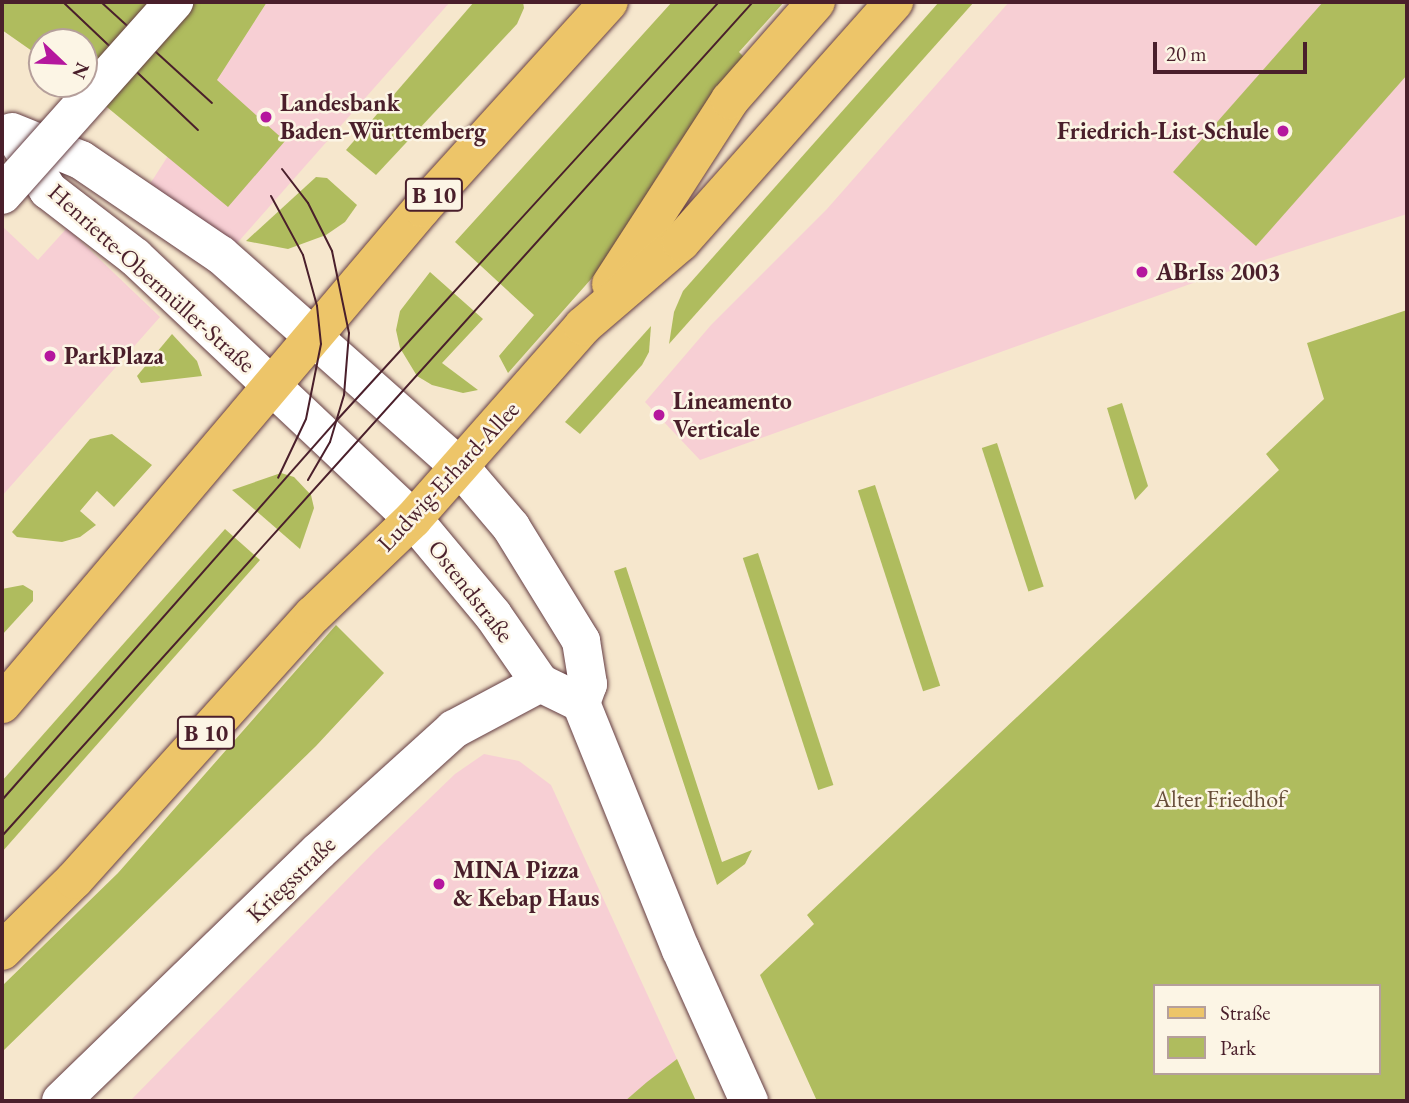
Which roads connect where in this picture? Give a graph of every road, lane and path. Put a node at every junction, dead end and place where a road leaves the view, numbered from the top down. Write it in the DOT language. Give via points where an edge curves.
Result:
graph roads {
  1 [pos="174,2"];
  2 [pos="609,2"];
  3 [pos="816,2"];
  4 [pos="894,2"];
  5 [pos="7,127"];
  6 [pos="2,195"];
  7 [pos="583,326"];
  8 [pos="313,338"];
  9 [pos="272,387"];
  10 [pos="460,467"];
  11 [pos="413,519"];
  12 [pos="540,682"];
  13 [pos="581,703"];
  14 [pos="2,704"];
  15 [pos="2,951"];
  16 [pos="61,1101"];
  17 [pos="749,1101"];
  1 -- 6 [label="street, bridge"];
  2 -- 8 [label="main road, B 10" via="422,208"];
  3 -- 7 [label="main road, B 10" via="699,144"];
  4 -- 7 [label="main road, Ludwig-Erhard-Allee" via="681,242"];
  5 -- 8 [label="street, Henriette-Obermüller-Straße" via="82,160 221,254"];
  5 -- 9 [label="street, Henriette-Obermüller-Straße" via="48,190 135,257"];
  7 -- 10 [label="main road, Ludwig-Erhard-Allee / B 10"];
  8 -- 9 [label="main road, B 10"];
  8 -- 10 [label="street, Henriette-Obermüller-Straße"];
  9 -- 11 [label="street, Ostendstraße"];
  9 -- 14 [label="main road, B 10"];
  10 -- 11 [label="main road, Ludwig-Erhard-Allee / B 10"];
  10 -- 13 [label="street" via="528,549 581,641 588,684"];
  11 -- 12 [label="street, Ostendstraße" via="493,615"];
  11 -- 15 [label="main road, Ludwig-Erhard-Allee / B 10" via="313,615 74,880"];
  12 -- 13 [label="street, Ostendstraße"];
  12 -- 16 [label="street, Kriegsstraße" via="454,729 319,851"];
  13 -- 17 [label="street" via="681,950"];
}
